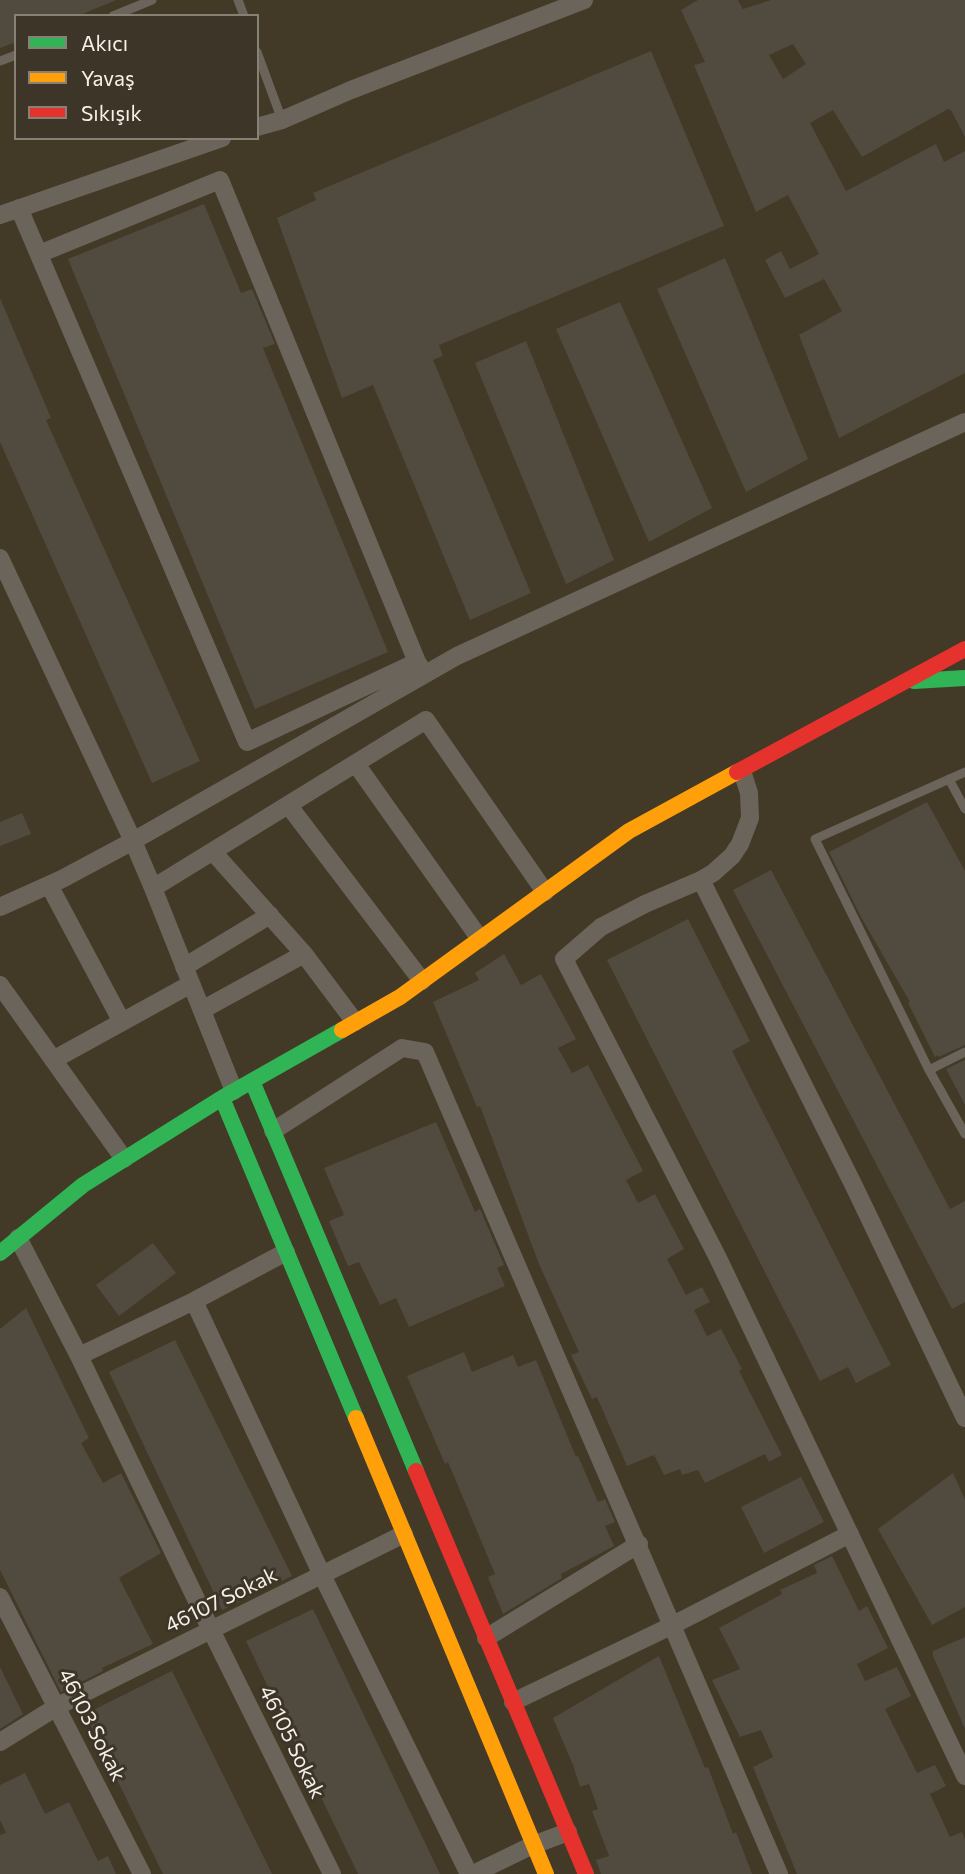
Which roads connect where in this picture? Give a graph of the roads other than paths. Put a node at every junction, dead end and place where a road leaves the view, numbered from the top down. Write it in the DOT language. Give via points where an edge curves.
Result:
graph roads {
  1 [pos="152,0"];
  2 [pos="584,0"];
  3 [pos="118,14"];
  4 [pos="259,57"];
  5 [pos="282,120"];
  6 [pos="259,126"];
  7 [pos="216,140"];
  8 [pos="19,208"];
  9 [pos="0,215"];
  10 [pos="39,254"];
  11 [pos="965,422"];
  12 [pos="0,558"];
  13 [pos="965,649"];
  14 [pos="421,668"];
  15 [pos="965,678"];
  16 [pos="906,682"];
  17 [pos="356,764"];
  18 [pos="741,771"];
  19 [pos="965,772"];
  20 [pos="949,779"];
  21 [pos="289,806"];
  22 [pos="965,809"];
  23 [pos="133,841"];
  24 [pos="214,853"];
  25 [pos="701,880"];
  26 [pos="49,885"];
  27 [pos="153,888"];
  28 [pos="544,892"];
  29 [pos="0,907"];
  30 [pos="270,915"];
  31 [pos="480,939"];
  32 [pos="304,954"];
  33 [pos="188,975"];
  34 [pos="422,981"];
  35 [pos="0,985"];
  36 [pos="202,1010"];
  37 [pos="122,1022"];
  38 [pos="355,1022"];
  39 [pos="965,1052"];
  40 [pos="53,1060"];
  41 [pos="929,1070"];
  42 [pos="252,1081"];
  43 [pos="228,1095"];
  44 [pos="273,1131"];
  45 [pos="965,1133"];
  46 [pos="124,1159"];
  47 [pos="18,1238"];
  48 [pos="286,1252"];
  49 [pos="0,1253"];
  50 [pos="194,1301"];
  51 [pos="79,1356"];
  52 [pos="965,1418"];
  53 [pos="850,1534"];
  54 [pos="404,1535"];
  55 [pos="639,1544"];
  56 [pos="322,1575"];
  57 [pos="0,1597"];
  58 [pos="671,1626"];
  59 [pos="211,1630"];
  60 [pos="486,1638"];
  61 [pos="513,1702"];
  62 [pos="58,1706"];
  63 [pos="0,1742"];
  64 [pos="965,1776"];
  65 [pos="568,1832"];
  66 [pos="533,1844"];
  67 [pos="142,1874"];
  68 [pos="332,1874"];
  69 [pos="471,1874"];
  70 [pos="546,1874"];
  71 [pos="586,1874"];
  72 [pos="779,1874"];
  1 -- 3 [label="lane"];
  2 -- 5 [label="street"];
  4 -- 5 [label="lane"];
  5 -- 6 [label="street"];
  7 -- 8 [label="street"];
  8 -- 9 [label="street"];
  8 -- 10 [label="street"];
  10 -- 14 [label="street" via="247,742"];
  10 -- 14 [label="street" via="220,180"];
  11 -- 14 [label="street" via="457,656"];
  12 -- 23 [label="street"];
  13 -- 16 [label="street"];
  14 -- 23 [label="street"];
  15 -- 16 [label="street"];
  16 -- 18 [label="street"];
  17 -- 21 [label="street"];
  17 -- 28 [label="street" via="426,720"];
  17 -- 31 [label="street"];
  18 -- 25 [label="street" via="750,805 746,831 732,856"];
  18 -- 28 [label="street" via="629,831"];
  19 -- 20 [label="lane"];
  20 -- 22 [label="lane"];
  20 -- 41 [label="lane" via="815,839"];
  21 -- 24 [label="street"];
  21 -- 34 [label="street"];
  23 -- 26 [label="street"];
  23 -- 27 [label="street"];
  24 -- 27 [label="street"];
  24 -- 30 [label="street"];
  25 -- 52 [label="street"];
  25 -- 53 [label="street" via="601,927 564,958 718,1258"];
  26 -- 29 [label="street"];
  26 -- 37 [label="street"];
  27 -- 33 [label="street"];
  28 -- 31 [label="street"];
  30 -- 32 [label="street"];
  30 -- 33 [label="street"];
  31 -- 34 [label="street"];
  32 -- 36 [label="street"];
  32 -- 38 [label="street"];
  33 -- 36 [label="street"];
  33 -- 37 [label="street"];
  34 -- 38 [label="street"];
  35 -- 40 [label="street"];
  36 -- 43 [label="street"];
  37 -- 40 [label="street"];
  38 -- 42 [label="street"];
  39 -- 41 [label="lane"];
  40 -- 46 [label="street"];
  41 -- 45 [label="lane"];
  42 -- 43 [label="street"];
  42 -- 44 [label="street"];
  43 -- 46 [label="street"];
  43 -- 48 [label="street"];
  44 -- 55 [label="street" via="402,1048 425,1052"];
  44 -- 60 [label="street"];
  46 -- 47 [label="street" via="83,1185"];
  47 -- 49 [label="street"];
  47 -- 51 [label="street, 46105 Sokak"];
  48 -- 50 [label="street"];
  48 -- 54 [label="street"];
  50 -- 51 [label="street"];
  50 -- 56 [label="street"];
  51 -- 59 [label="street, 46105 Sokak"];
  53 -- 58 [label="street"];
  53 -- 64 [label="street"];
  54 -- 56 [label="street, 46107 Sokak"];
  54 -- 66 [label="street"];
  55 -- 58 [label="street"];
  55 -- 60 [label="street"];
  56 -- 59 [label="street, 46107 Sokak"];
  56 -- 69 [label="street"];
  57 -- 62 [label="street, 46103 Sokak"];
  58 -- 61 [label="street"];
  58 -- 72 [label="street"];
  59 -- 62 [label="street, 46107 Sokak"];
  59 -- 68 [label="street, 46105 Sokak"];
  60 -- 61 [label="street"];
  61 -- 65 [label="street"];
  62 -- 63 [label="street, 46107 Sokak"];
  62 -- 67 [label="street, 46103 Sokak"];
  65 -- 66 [label="street"];
  65 -- 71 [label="street"];
  66 -- 69 [label="street"];
  66 -- 70 [label="street"];
}
